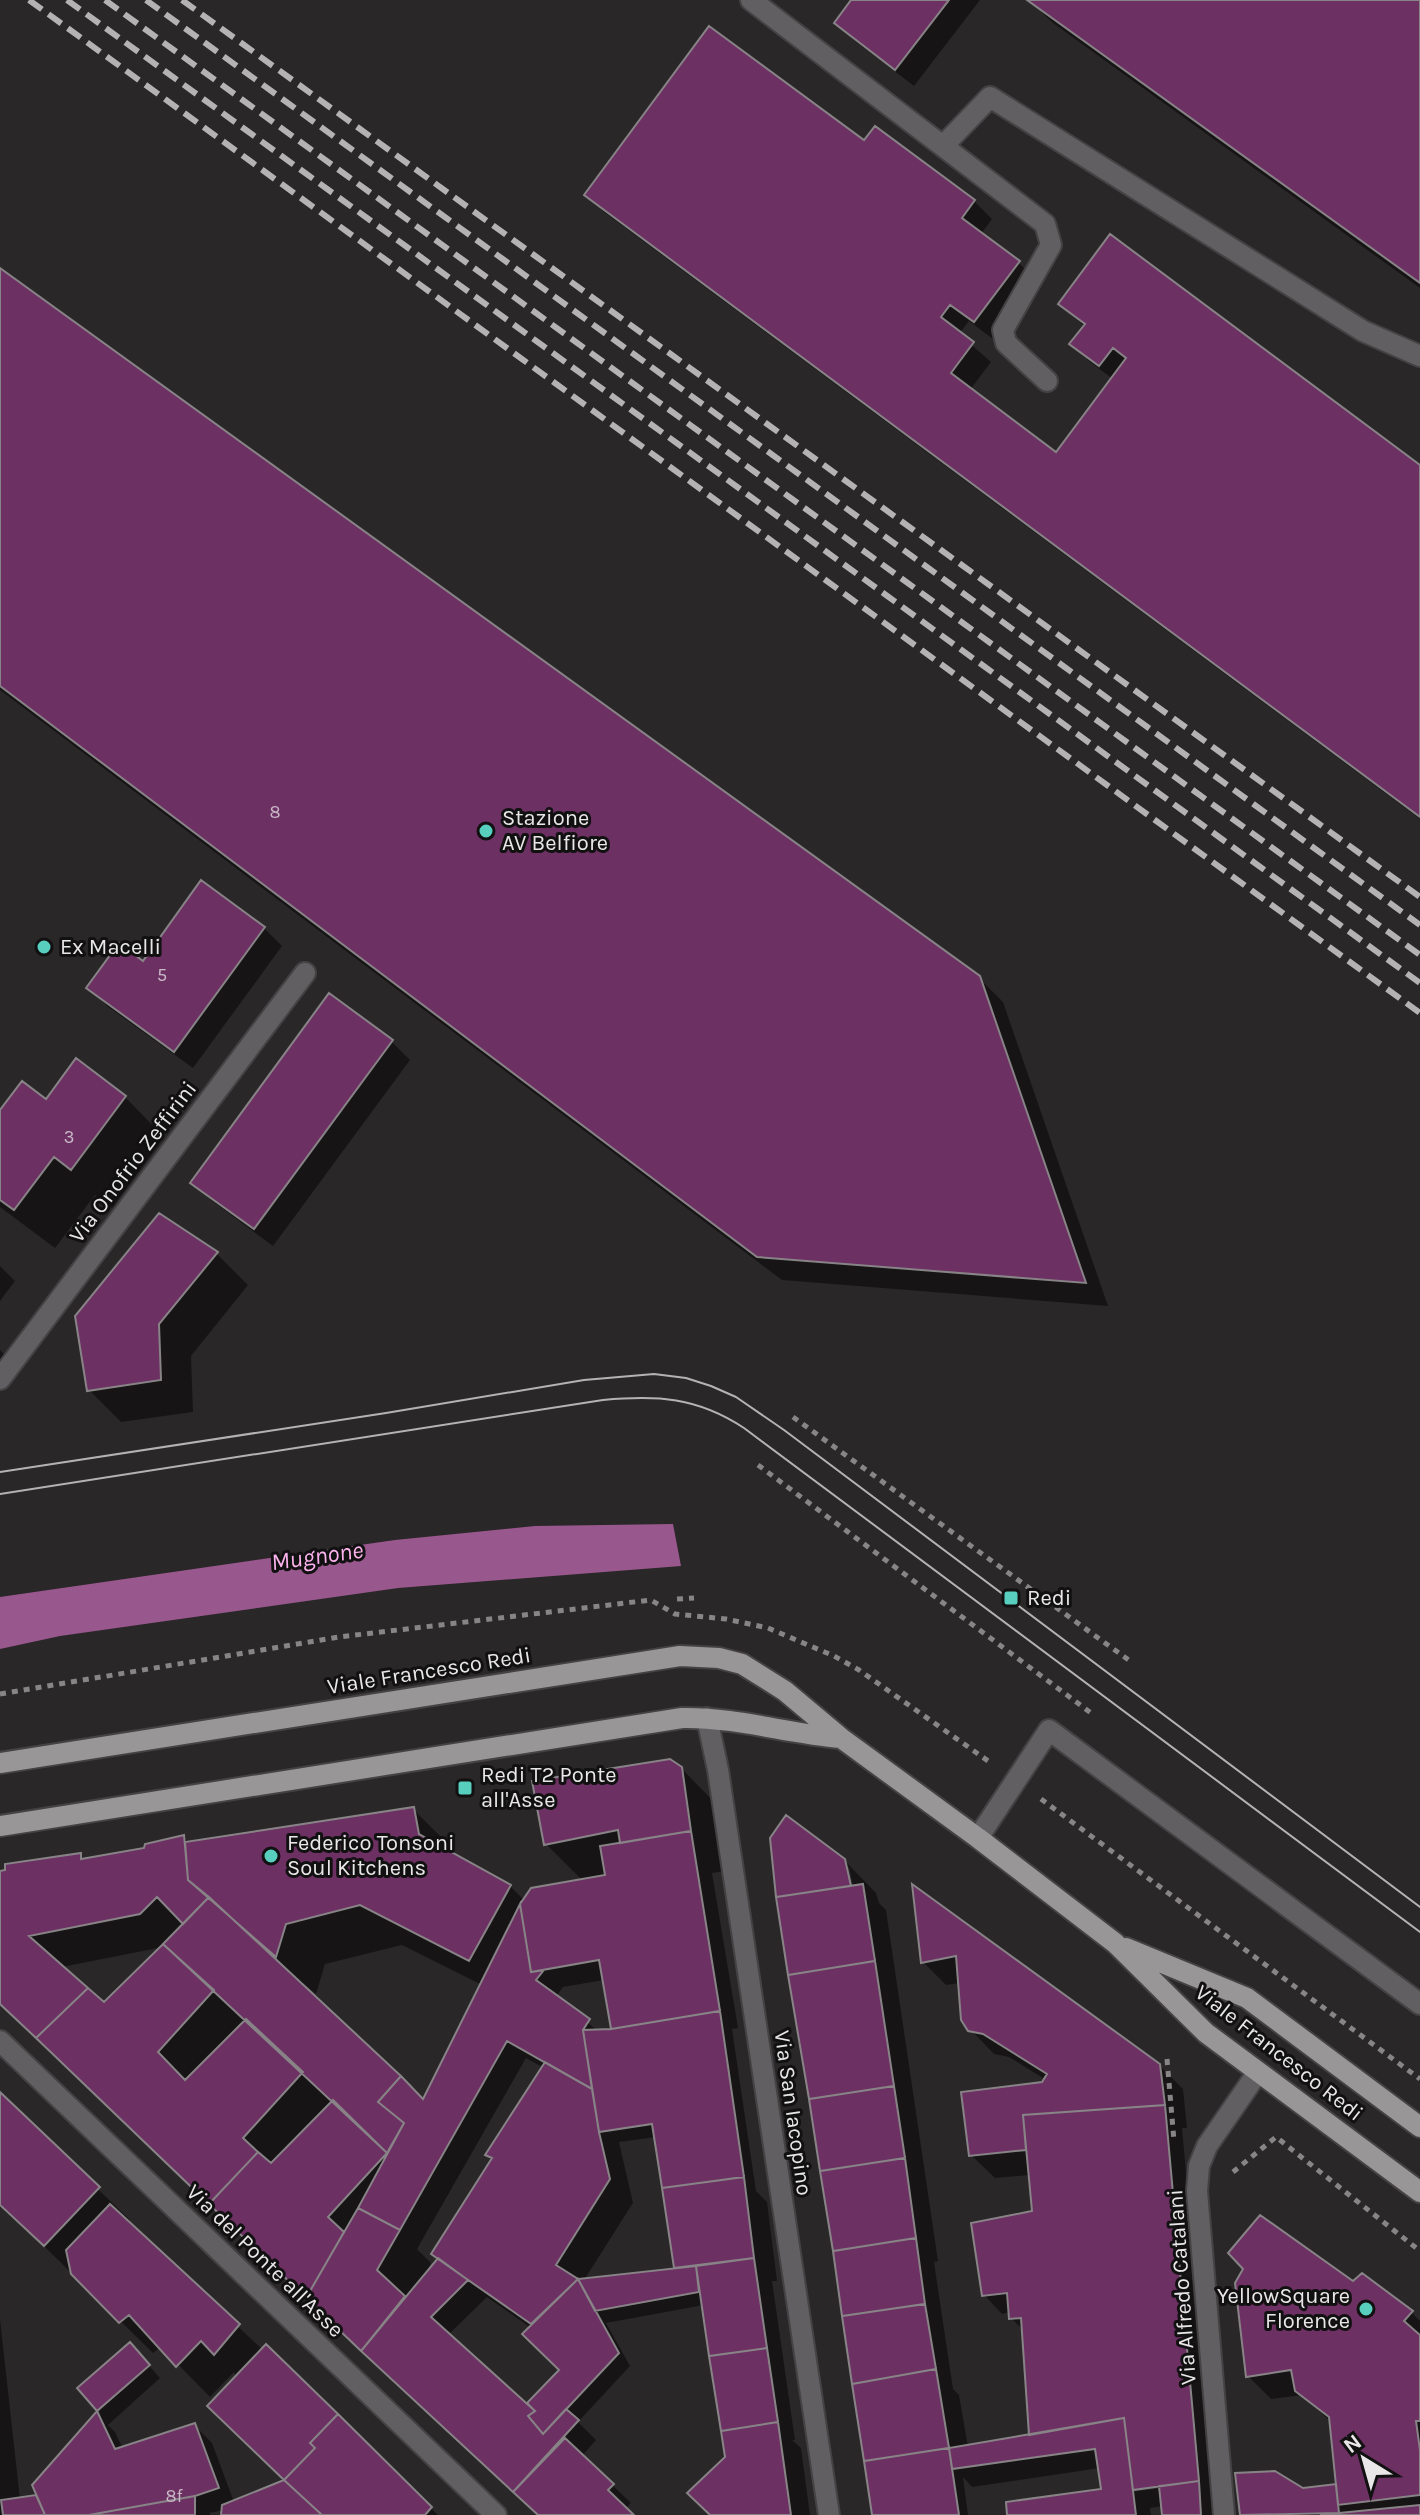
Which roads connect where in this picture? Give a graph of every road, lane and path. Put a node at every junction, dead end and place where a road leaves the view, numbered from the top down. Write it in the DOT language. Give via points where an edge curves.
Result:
graph roads {
  1 [pos="751,0"];
  2 [pos="943,146"];
  3 [pos="1420,356"];
  4 [pos="1047,381"];
  5 [pos="305,973"];
  6 [pos="0,1379"];
  7 [pos="793,1417"];
  8 [pos="758,1465"];
  9 [pos="694,1598"];
  10 [pos="677,1599"];
  11 [pos="1130,1661"];
  12 [pos="0,1694"];
  13 [pos="1091,1713"];
  14 [pos="707,1718"];
  15 [pos="841,1738"];
  16 [pos="0,1763"];
  17 [pos="1016,1781"];
  18 [pos="0,1826"];
  19 [pos="978,1838"];
  20 [pos="1115,1943"];
  21 [pos="1420,2004"];
  22 [pos="0,2041"];
  23 [pos="1258,2072"];
  24 [pos="1420,2079"];
  25 [pos="1420,2127"];
  26 [pos="1276,2137"];
  27 [pos="1420,2192"];
  28 [pos="1420,2251"];
  29 [pos="496,2515"];
  30 [pos="829,2515"];
  31 [pos="1224,2515"];
  1 -- 2 [label="street"];
  2 -- 3 [label="street" via="990,97 1363,331"];
  2 -- 4 [label="street" via="1045,224 1051,245 1003,330 1006,343"];
  5 -- 6 [label="street, Via Onofrio Zeffirini"];
  7 -- 11 [label="path"];
  8 -- 13 [label="path"];
  9 -- 10 [label="path"];
  12 -- 17 [label="path" via="339,1637 651,1600 675,1614 768,1628 834,1656"];
  14 -- 15 [label="main road"];
  14 -- 18 [label="main road" via="649,1722"];
  14 -- 30 [label="street, Via San Iacopino"];
  15 -- 16 [label="main road, Viale Francesco Redi" via="753,1669 719,1658 680,1656"];
  15 -- 19 [label="main road, Viale Francesco Redi"];
  17 -- 19 [label="street"];
  17 -- 21 [label="street" via="1049,1730"];
  17 -- 24 [label="path"];
  19 -- 20 [label="main road, Viale Francesco Redi"];
  20 -- 23 [label="main road, Viale Francesco Redi" via="1206,2033"];
  20 -- 25 [label="main road, Viale Francesco Redi" via="1247,1998"];
  22 -- 29 [label="street, Via del Ponte all'Asse"];
  23 -- 27 [label="main road, Viale Francesco Redi"];
  23 -- 31 [label="street, Via Alfredo Catalani" via="1207,2146 1197,2191"];
  26 -- 28 [label="path"];
}
